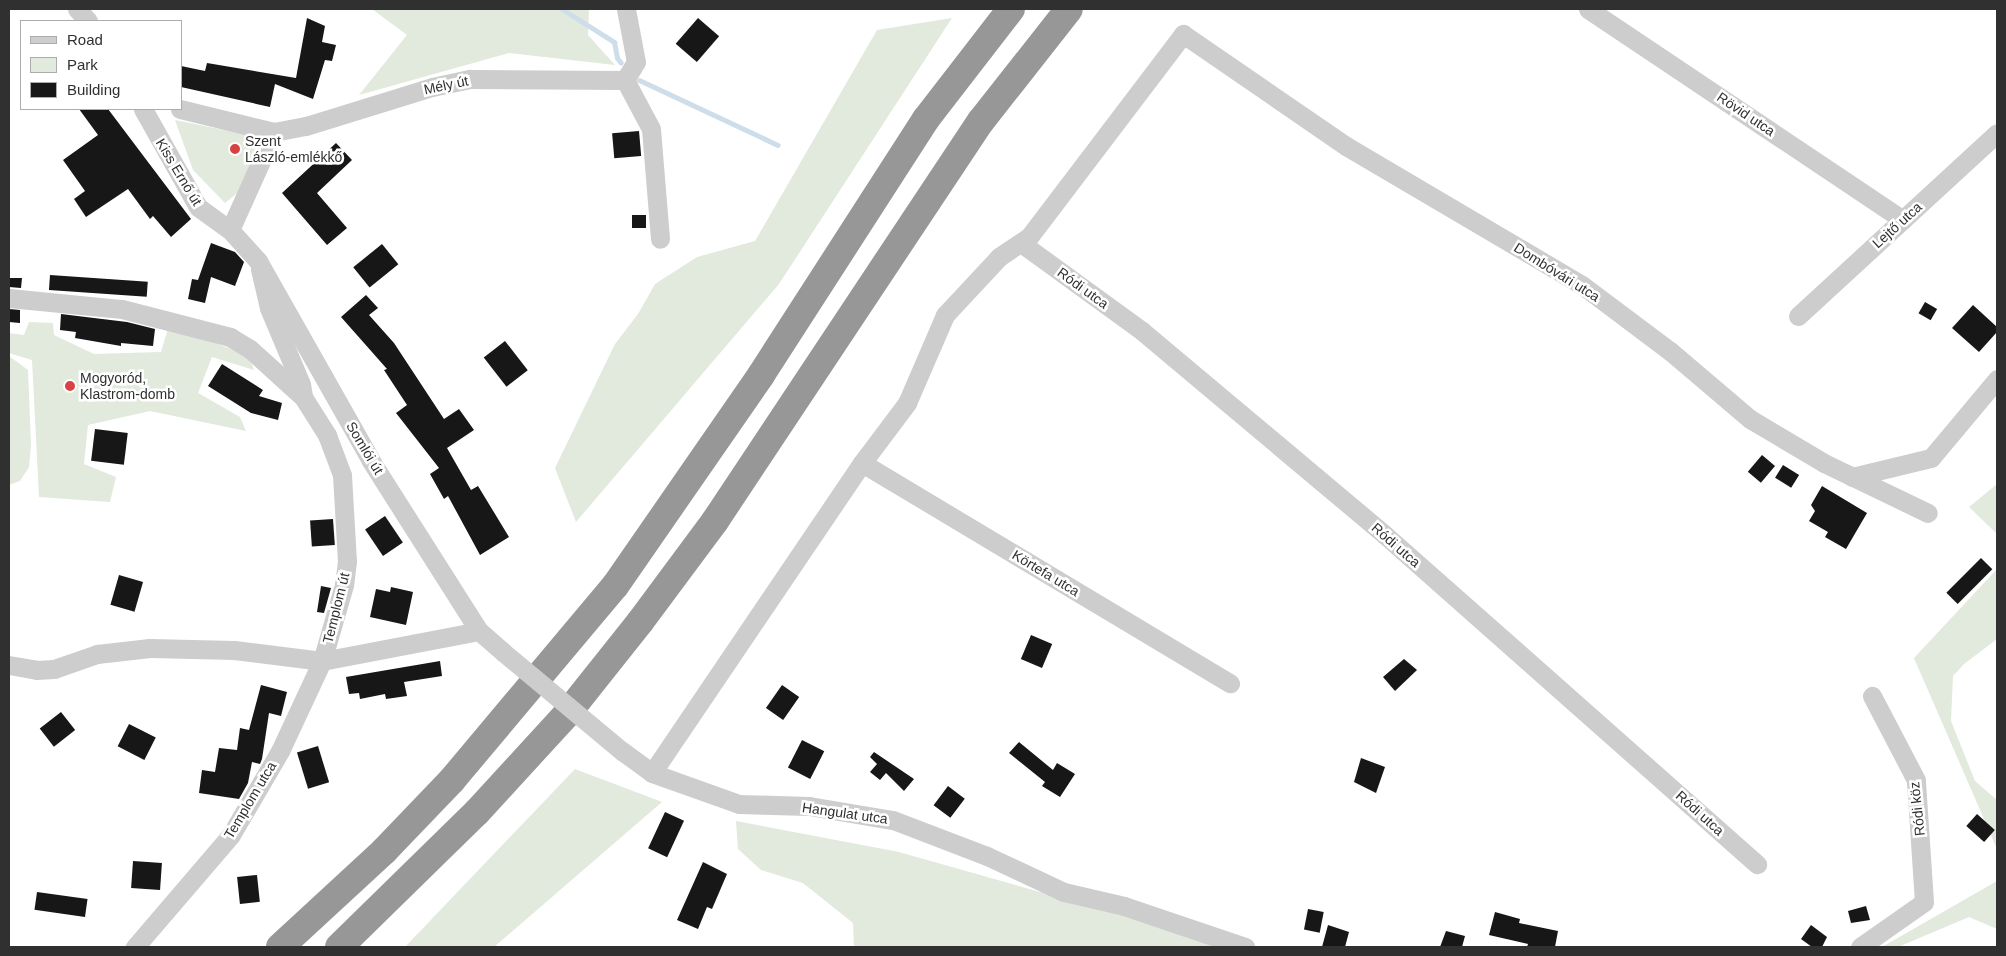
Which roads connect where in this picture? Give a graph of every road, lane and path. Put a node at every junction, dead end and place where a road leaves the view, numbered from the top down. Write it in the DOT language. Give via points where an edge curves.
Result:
graph roads {
  1 [pos="77,9"];
  2 [pos="626,9"];
  3 [pos="1011,9"];
  4 [pos="1069,9"];
  5 [pos="1588,9"];
  6 [pos="87,20"];
  7 [pos="625,80"];
  8 [pos="182,109"];
  9 [pos="144,110"];
  10 [pos="274,132"];
  11 [pos="1997,133"];
  12 [pos="1903,220"];
  13 [pos="230,230"];
  14 [pos="660,239"];
  15 [pos="1021,243"];
  16 [pos="258,261"];
  17 [pos="9,298"];
  18 [pos="1798,316"];
  19 [pos="1997,379"];
  20 [pos="303,397"];
  21 [pos="862,463"];
  22 [pos="1852,477"];
  23 [pos="1928,513"];
  24 [pos="347,524"];
  25 [pos="478,631"];
  26 [pos="322,661"];
  27 [pos="9,665"];
  28 [pos="1230,683"];
  29 [pos="1872,696"];
  30 [pos="652,773"];
  31 [pos="1757,864"];
  32 [pos="135,947"];
  33 [pos="280,947"];
  34 [pos="340,947"];
  35 [pos="1244,947"];
  36 [pos="1860,947"];
  1 -- 6 [label="street"];
  2 -- 7 [label="street" via="636,62"];
  3 -- 33 [label="highway" via="926,119 761,375 615,586 452,780 384,851"];
  4 -- 34 [label="highway" via="981,120 715,521 640,622 566,715 484,805"];
  5 -- 12 [label="street, Rövid utca"];
  7 -- 10 [label="street, Mély út" via="470,79 432,87 306,126"];
  7 -- 14 [label="street" via="651,129"];
  8 -- 10 [label="street"];
  9 -- 13 [label="street, Kiss Ernő út" via="198,207"];
  10 -- 13 [label="street"];
  11 -- 12 [label="street, Lejtő utca"];
  12 -- 18 [label="street, Lejtő utca"];
  13 -- 16 [label="street, Somlói út"];
  15 -- 21 [label="street" via="999,257 946,315 907,403"];
  15 -- 22 [label="street, Dombóvári utca" via="1029,238 1182,34 1346,146 1582,285 1670,351 1750,419"];
  15 -- 31 [label="street, Ródi utca" via="1142,331 1385,535"];
  16 -- 20 [label="street, Somlói út" via="269,308 301,384"];
  16 -- 25 [label="street, Somlói út" via="371,461"];
  17 -- 20 [label="street, Somlói út" via="94,305 203,328 230,337 250,349"];
  19 -- 22 [label="street" via="1931,458"];
  20 -- 24 [label="street, Somlói út" via="335,454 342,476"];
  21 -- 28 [label="street, Körtefa utca"];
  21 -- 30 [label="street"];
  22 -- 23 [label="street, Dombóvári utca"];
  24 -- 26 [label="street, Templom út" via="344,585"];
  25 -- 26 [label="street"];
  25 -- 30 [label="street, Hangulat utca, bridge"];
  26 -- 27 [label="street" via="234,650 150,648 97,654 54,669 36,670"];
  26 -- 32 [label="street, Templom utca" via="280,751 231,834"];
  29 -- 36 [label="street, Ródi köz" via="1916,780 1924,902"];
  30 -- 35 [label="street, Hangulat utca" via="739,804 809,806 893,820 987,856 1064,892 1124,906"];
}
